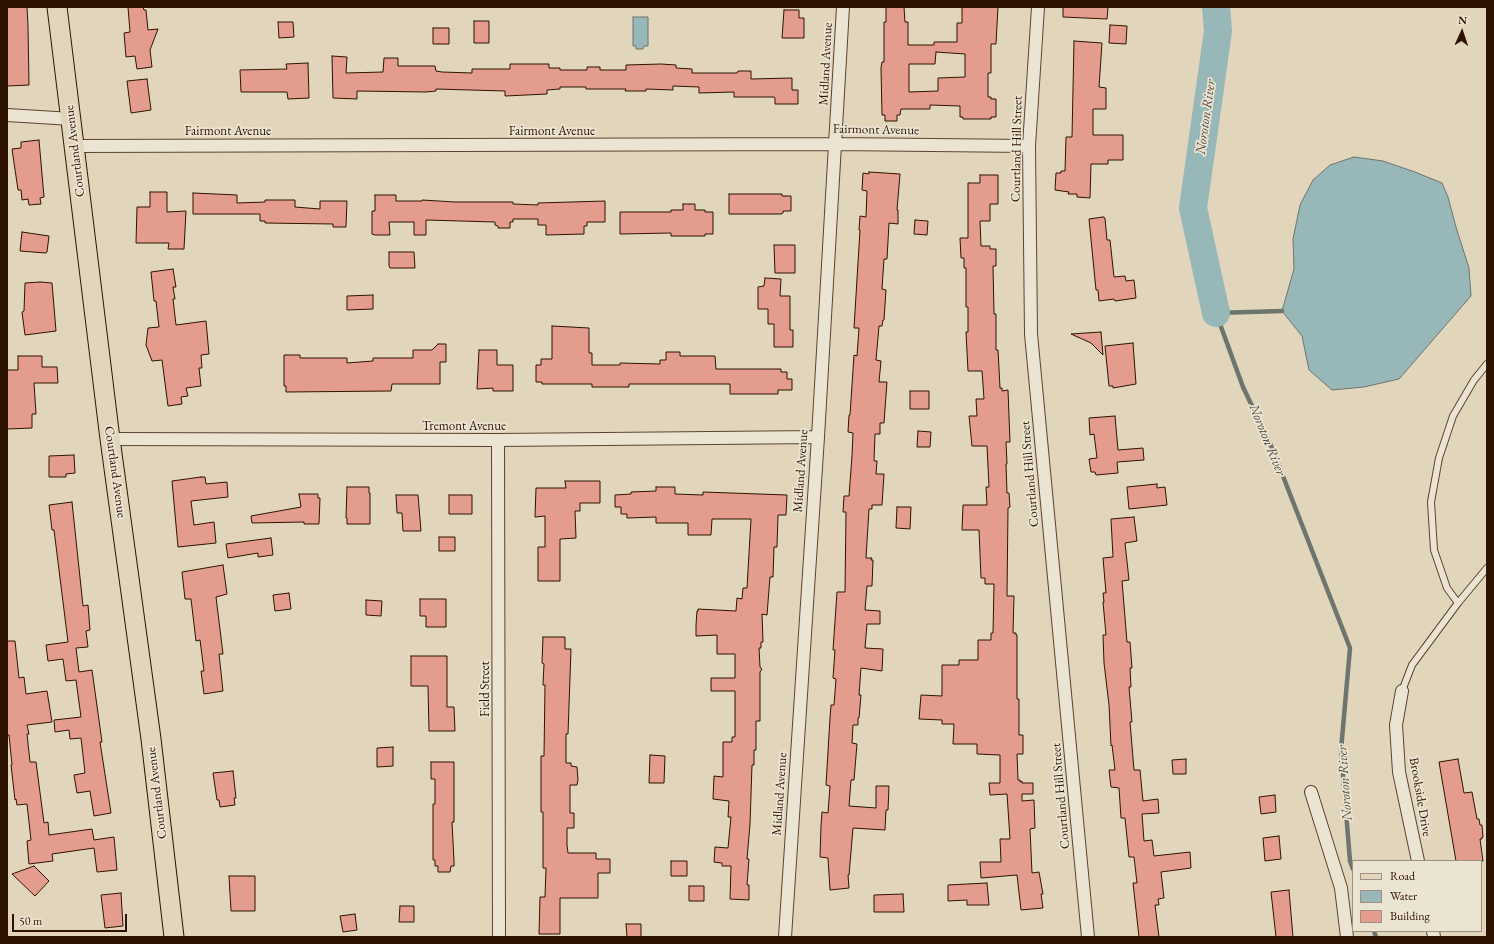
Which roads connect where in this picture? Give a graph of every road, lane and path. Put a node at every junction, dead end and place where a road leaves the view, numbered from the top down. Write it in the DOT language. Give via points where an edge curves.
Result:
graph roads {
  1 [pos="57,7"];
  2 [pos="843,7"];
  3 [pos="1038,7"];
  4 [pos="7,115"];
  5 [pos="72,119"];
  6 [pos="835,144"];
  7 [pos="75,146"];
  8 [pos="1029,146"];
  9 [pos="1487,364"];
  10 [pos="818,437"];
  11 [pos="110,439"];
  12 [pos="498,440"];
  13 [pos="1487,568"];
  14 [pos="1458,603"];
  15 [pos="1402,691"];
  16 [pos="1310,792"];
  17 [pos="1418,860"];
  18 [pos="174,937"];
  19 [pos="499,937"];
  20 [pos="785,937"];
  21 [pos="1088,937"];
  22 [pos="1347,937"];
  1 -- 5 [label="main road, Courtland Avenue"];
  2 -- 6 [label="street, Midland Avenue"];
  3 -- 8 [label="street, Courtland Hill Street"];
  4 -- 5 [label="street"];
  5 -- 7 [label="main road, Courtland Avenue"];
  6 -- 7 [label="street, Fairmont Avenue"];
  6 -- 8 [label="street, Fairmont Avenue"];
  6 -- 10 [label="street, Midland Avenue"];
  7 -- 11 [label="main road, Courtland Avenue"];
  8 -- 21 [label="street, Courtland Hill Street" via="1031,334"];
  9 -- 14 [label="lane" via="1474,380 1454,416 1438,458 1431,502 1434,550 1447,588"];
  10 -- 12 [label="street, Tremont Avenue"];
  10 -- 20 [label="street, Midland Avenue"];
  11 -- 12 [label="street, Tremont Avenue"];
  11 -- 18 [label="main road, Courtland Avenue" via="150,731"];
  12 -- 19 [label="street, Field Street"];
  13 -- 14 [label="lane"];
  14 -- 15 [label="lane" via="1412,665"];
  15 -- 17 [label="street, Brookside Drive" via="1396,725 1399,772"];
  16 -- 22 [label="street" via="1341,888"];
}
